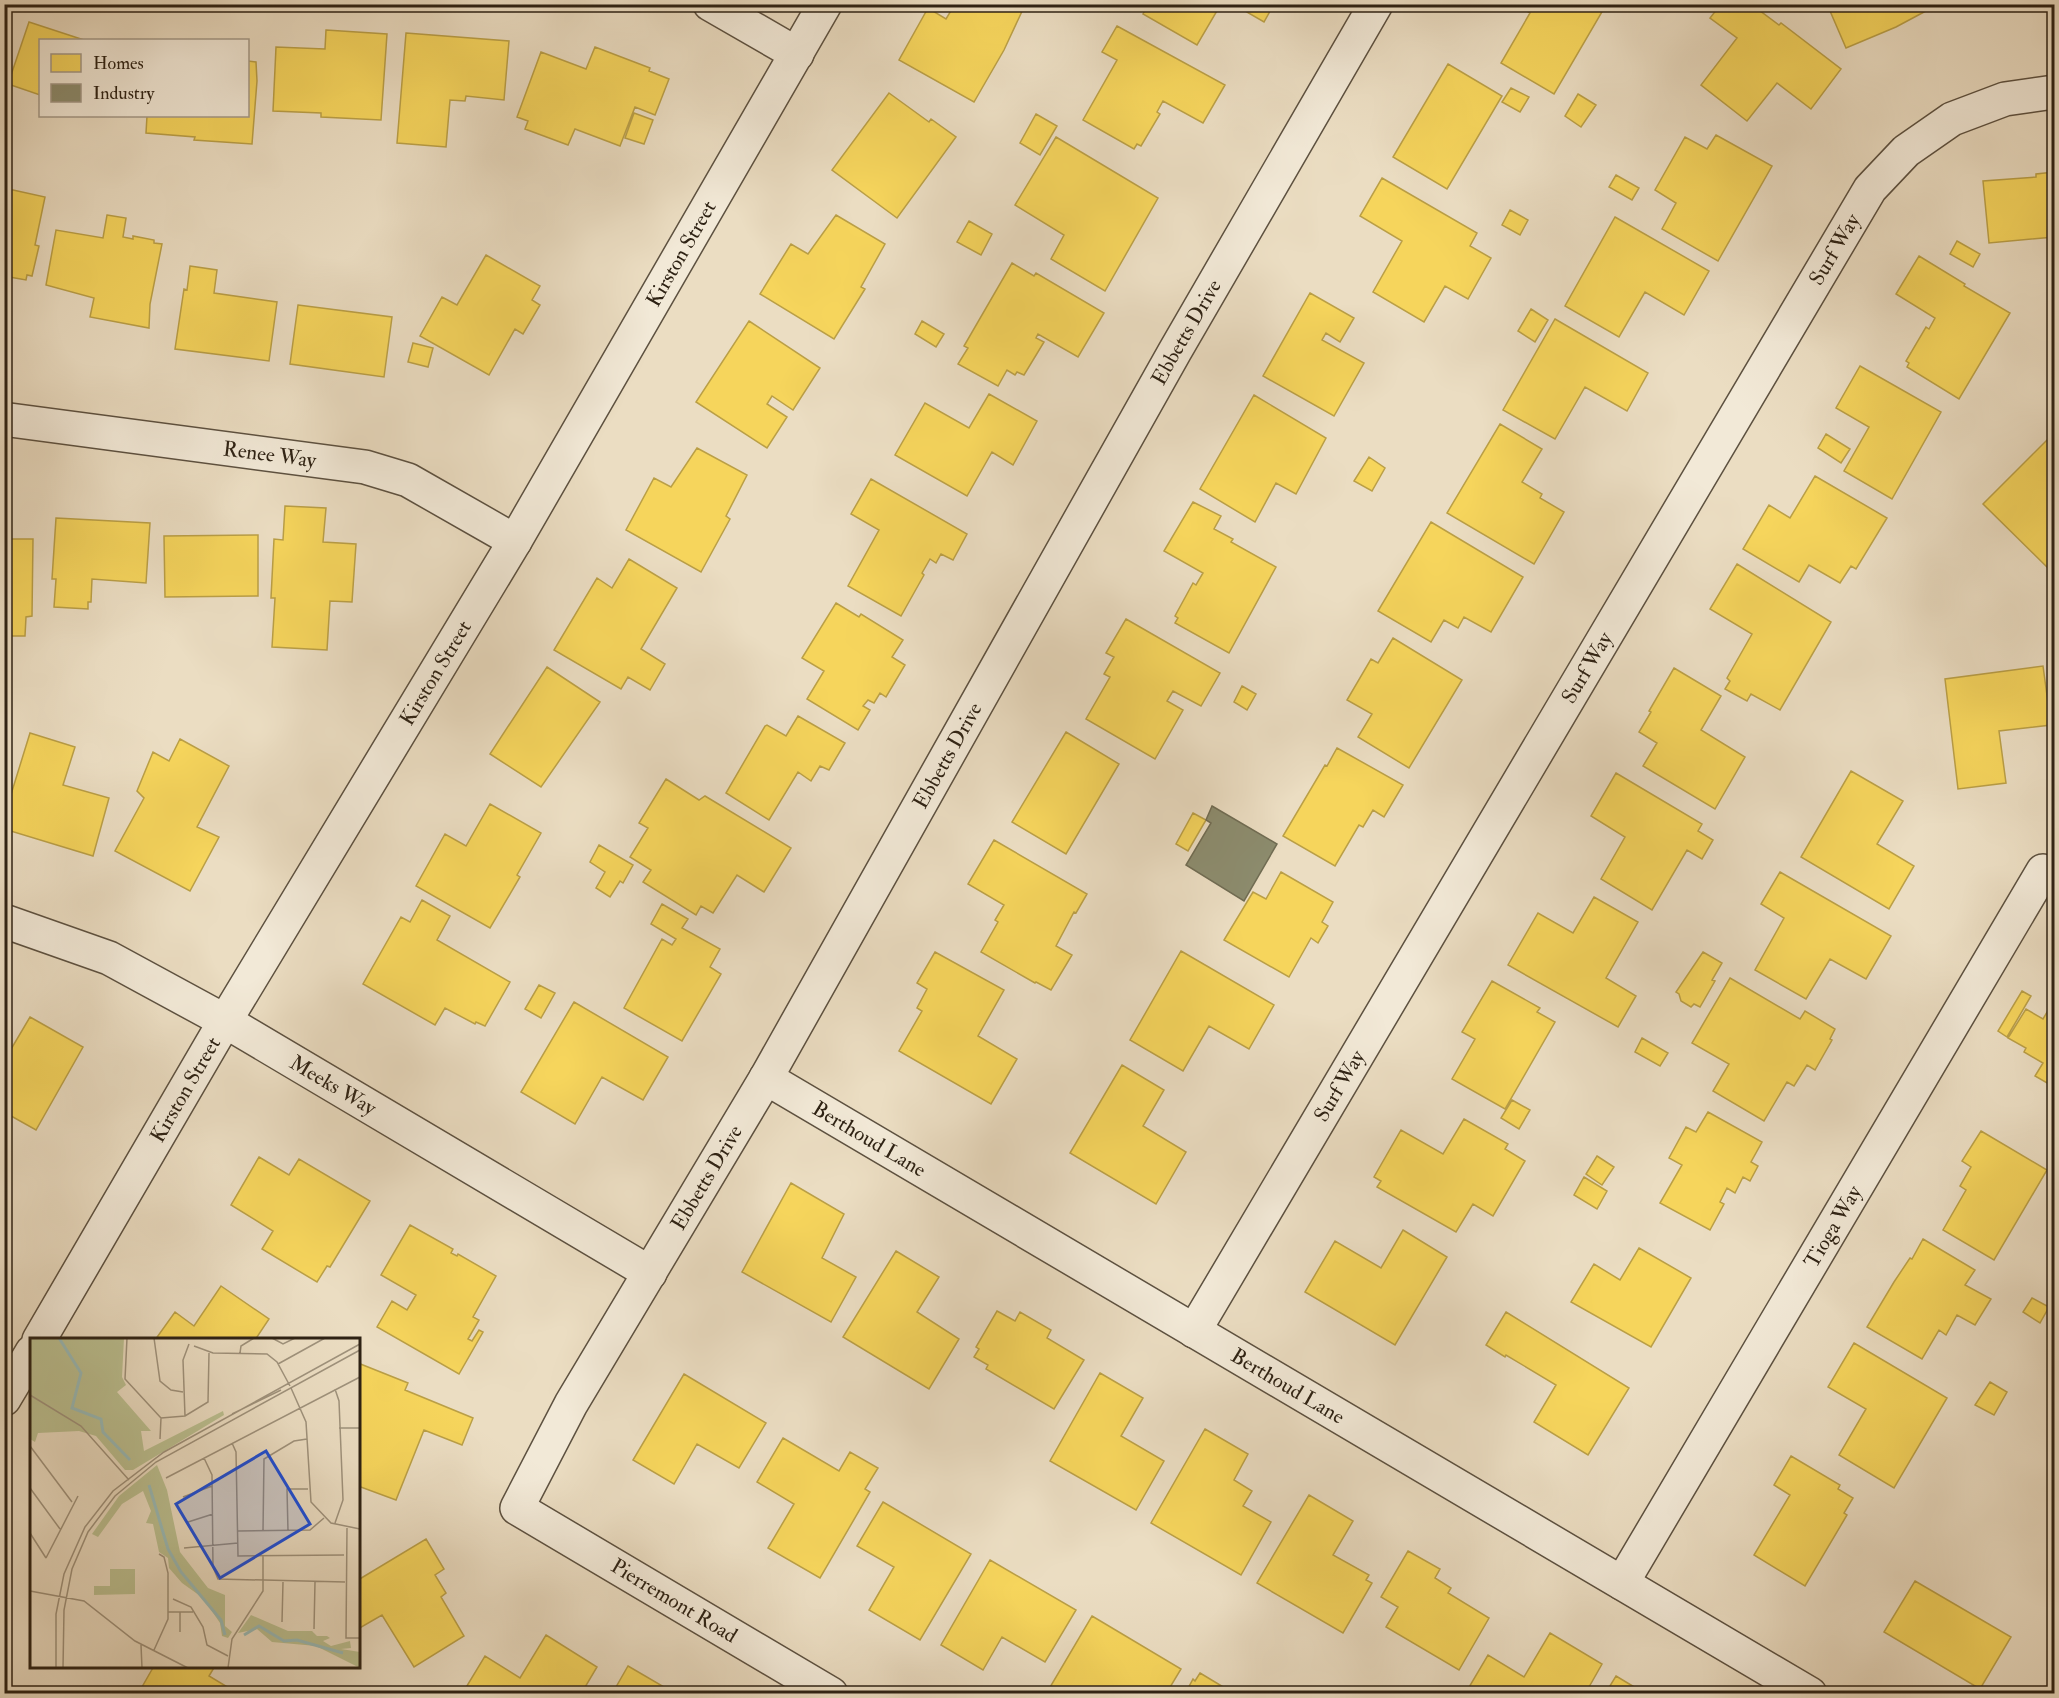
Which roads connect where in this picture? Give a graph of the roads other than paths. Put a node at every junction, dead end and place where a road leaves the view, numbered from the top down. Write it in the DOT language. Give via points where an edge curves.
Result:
graph roads {
  1 [pos="710,4"];
  2 [pos="825,4"];
  3 [pos="1376,4"];
  4 [pos="797,54"];
  5 [pos="2055,92"];
  6 [pos="10,420"];
  7 [pos="515,541"];
  8 [pos="2049,874"];
  9 [pos="4,921"];
  10 [pos="225,1021"];
  11 [pos="766,1078"];
  12 [pos="650,1273"];
  13 [pos="1194,1331"];
  14 [pos="40,1338"];
  15 [pos="30,1355"];
  16 [pos="4,1399"];
  17 [pos="517,1508"];
  18 [pos="1622,1583"];
  19 [pos="831,1694"];
  20 [pos="1810,1694"];
  1 -- 4 [label="street"];
  2 -- 4 [label="street, Kirston Street"];
  3 -- 11 [label="street, Ebbetts Drive"];
  4 -- 7 [label="street, Kirston Street"];
  5 -- 13 [label="street, Surf Way" via="2005,99 1952,119 1906,151 1870,189"];
  6 -- 7 [label="street, Renee Way" via="365,467 408,480"];
  7 -- 10 [label="street, Kirston Street"];
  8 -- 18 [label="street, Tioga Way"];
  9 -- 10 [label="street, Meeks Way" via="109,958"];
  10 -- 12 [label="street, Meeks Way"];
  10 -- 14 [label="street, Kirston Street"];
  11 -- 12 [label="street, Ebbetts Drive"];
  11 -- 13 [label="street, Berthoud Lane"];
  12 -- 17 [label="street, Ebbetts Drive" via="571,1404"];
  13 -- 18 [label="street, Berthoud Lane"];
  15 -- 16 [label="street"];
  17 -- 19 [label="street, Pierremont Road"];
  18 -- 20 [label="street, Berthoud Lane"];
}
